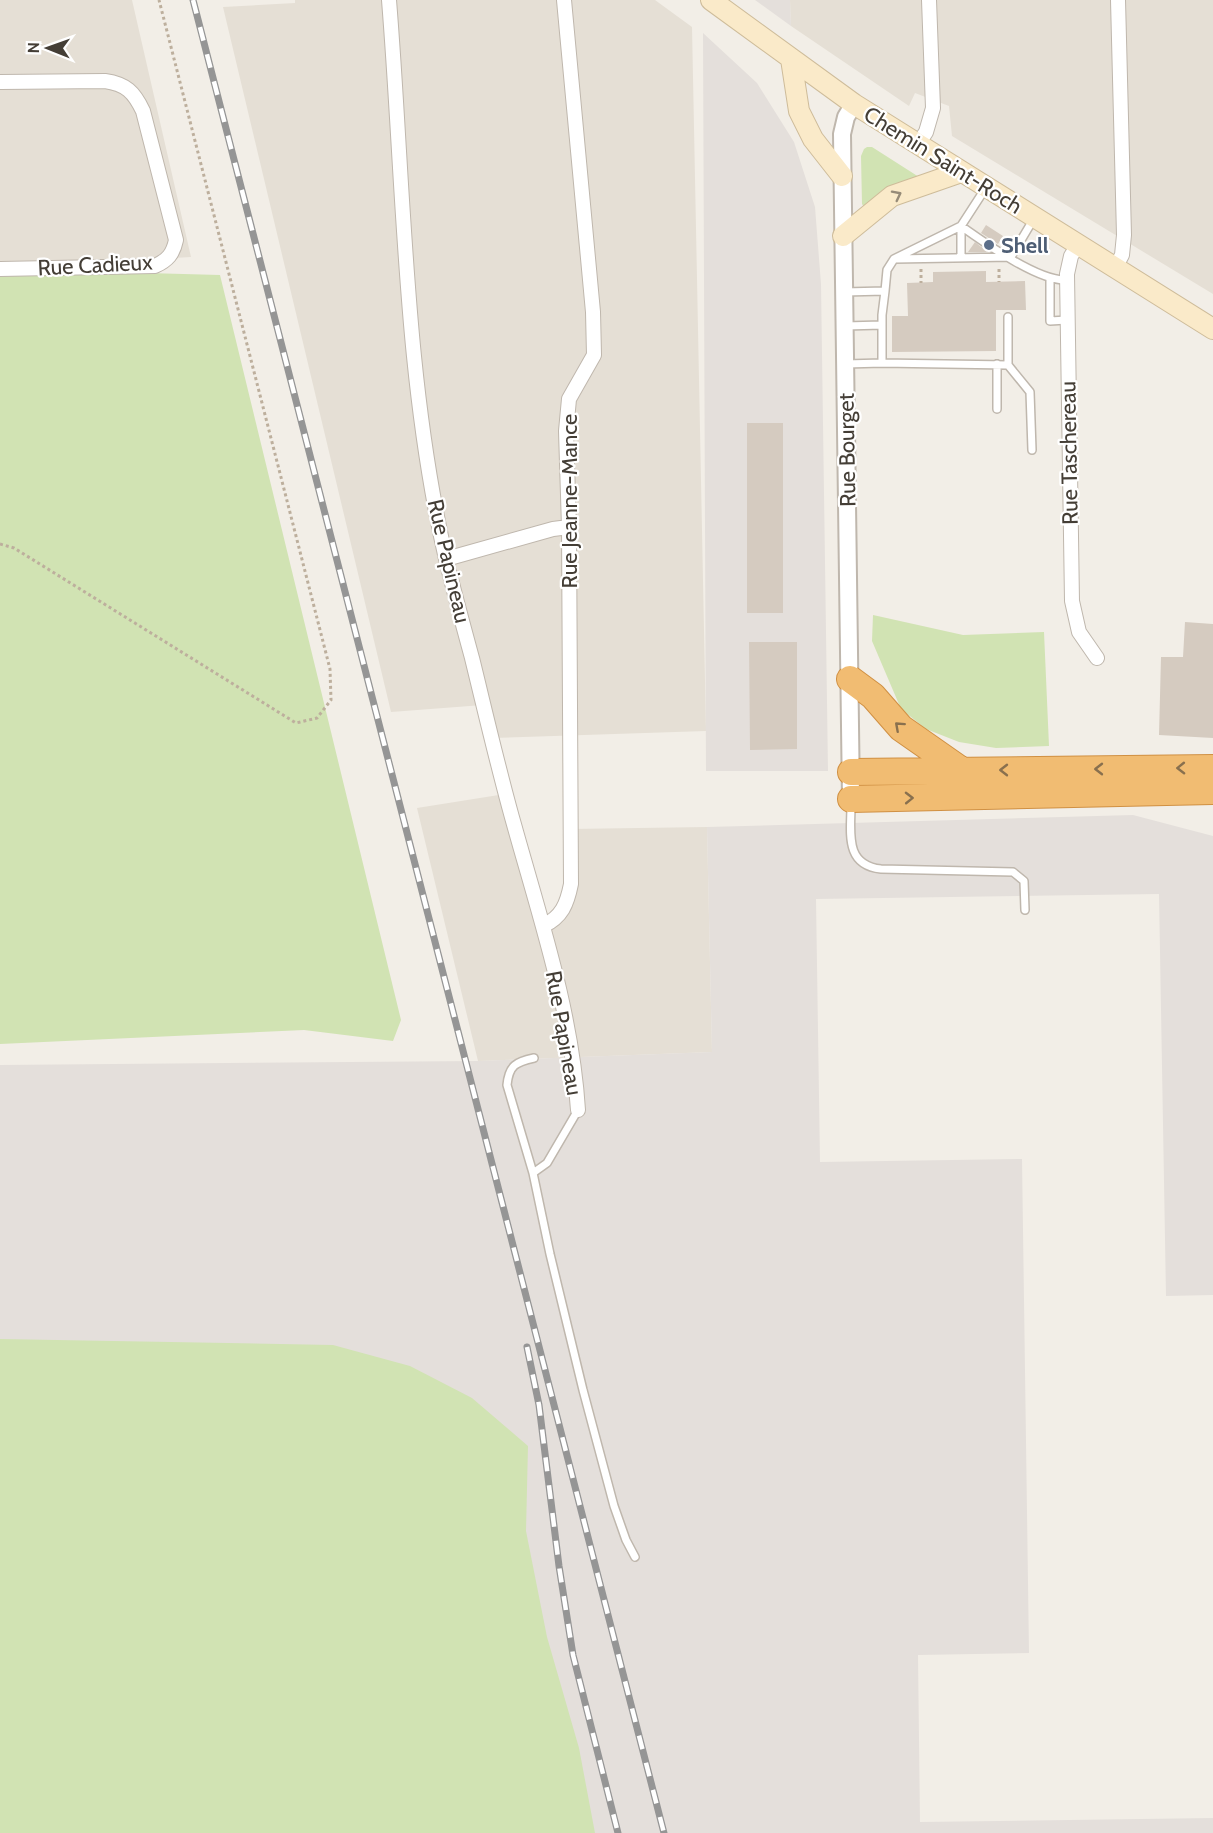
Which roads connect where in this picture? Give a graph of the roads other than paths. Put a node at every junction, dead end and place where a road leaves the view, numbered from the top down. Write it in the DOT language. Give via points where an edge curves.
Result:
graph roads {
  1 [pos="388,0"];
  2 [pos="564,0"];
  3 [pos="929,0"];
  4 [pos="1118,0"];
  5 [pos="722,3"];
  6 [pos="791,59"];
  7 [pos="0,82"];
  8 [pos="854,104"];
  9 [pos="918,144"];
  10 [pos="961,172"];
  11 [pos="842,176"];
  12 [pos="986,187"];
  13 [pos="1034,218"];
  14 [pos="961,226"];
  15 [pos="843,236"];
  16 [pos="1078,245"];
  17 [pos="961,258"];
  18 [pos="1011,258"];
  19 [pos="894,259"];
  20 [pos="1115,268"];
  21 [pos="0,269"];
  22 [pos="1050,279"];
  23 [pos="1066,280"];
  24 [pos="885,291"];
  25 [pos="844,292"];
  26 [pos="1008,317"];
  27 [pos="1067,320"];
  28 [pos="882,325"];
  29 [pos="845,326"];
  30 [pos="1213,329"];
  31 [pos="882,363"];
  32 [pos="845,364"];
  33 [pos="997,364"];
  34 [pos="1008,365"];
  35 [pos="997,408"];
  36 [pos="1032,450"];
  37 [pos="568,527"];
  38 [pos="446,560"];
  39 [pos="1097,658"];
  40 [pos="850,678"];
  41 [pos="1213,768"];
  42 [pos="961,770"];
  43 [pos="851,772"];
  44 [pos="1213,791"];
  45 [pos="1185,792"];
  46 [pos="851,799"];
  47 [pos="1213,803"];
  48 [pos="1025,910"];
  49 [pos="543,926"];
  50 [pos="534,1058"];
  51 [pos="578,1110"];
  52 [pos="533,1173"];
  53 [pos="635,1557"];
  1 -- 38 [label="street, Rue Papineau" via="410,303 435,505"];
  2 -- 37 [label="street, Rue Jeanne-Mance" via="594,339 594,355 569,399 567,412"];
  3 -- 9 [label="street" via="933,108"];
  4 -- 20 [label="street" via="1124,235 1122,255"];
  5 -- 6 [label="main road, Chemin Saint-Roch"];
  6 -- 8 [label="main road, Chemin Saint-Roch"];
  6 -- 11 [label="main road" via="799,111 813,139"];
  7 -- 21 [label="street, Rue Cadieux" via="105,81 129,89 143,111 176,240 166,261 155,266"];
  8 -- 9 [label="main road, Chemin Saint-Roch"];
  8 -- 11 [label="street, Rue Bourget" via="843,128"];
  9 -- 10 [label="main road, Chemin Saint-Roch"];
  10 -- 12 [label="main road, Chemin Saint-Roch"];
  15 -- 10 [label="main road, one-way" via="892,196"];
  11 -- 15 [label="street, Rue Bourget"];
  12 -- 13 [label="main road, Chemin Saint-Roch"];
  12 -- 14 [label="lane"];
  13 -- 16 [label="main road, Chemin Saint-Roch"];
  13 -- 18 [label="lane"];
  14 -- 17 [label="lane"];
  14 -- 18 [label="lane"];
  14 -- 19 [label="lane"];
  15 -- 25 [label="street, Rue Bourget"];
  16 -- 20 [label="main road, Chemin Saint-Roch"];
  16 -- 23 [label="street, Rue Taschereau" via="1068,263"];
  17 -- 18 [label="lane"];
  17 -- 19 [label="lane"];
  18 -- 22 [label="lane"];
  19 -- 24 [label="lane" via="887,270"];
  20 -- 30 [label="main road, Chemin Saint-Roch"];
  22 -- 23 [label="lane"];
  22 -- 27 [label="lane" via="1050,321"];
  23 -- 27 [label="street, Rue Taschereau"];
  24 -- 25 [label="lane"];
  24 -- 28 [label="lane"];
  25 -- 29 [label="street, Rue Bourget"];
  26 -- 34 [label="lane"];
  27 -- 39 [label="street, Rue Taschereau" via="1071,601 1079,632"];
  28 -- 29 [label="lane"];
  28 -- 31 [label="lane"];
  29 -- 32 [label="street, Rue Bourget"];
  31 -- 32 [label="lane"];
  31 -- 33 [label="lane"];
  32 -- 40 [label="street, Rue Bourget"];
  33 -- 34 [label="lane"];
  33 -- 35 [label="lane"];
  34 -- 36 [label="lane" via="1030,392"];
  37 -- 38 [label="street"];
  37 -- 49 [label="street, Rue Jeanne-Mance" via="571,884 564,910"];
  38 -- 49 [label="street, Rue Papineau"];
  42 -- 40 [label="highway, one-way" via="901,729 873,696"];
  40 -- 43 [label="street, Rue Bourget"];
  41 -- 42 [label="highway, one-way"];
  42 -- 43 [label="highway"];
  43 -- 46 [label="street, Rue Bourget"];
  44 -- 45 [label="highway"];
  46 -- 45 [label="highway, one-way"];
  45 -- 47 [label="highway"];
  46 -- 48 [label="lane" via="852,846 863,864 880,868 1013,872 1024,881"];
  49 -- 51 [label="street, Rue Papineau" via="569,1032"];
  50 -- 52 [label="lane" via="513,1066 507,1085"];
  51 -- 52 [label="lane" via="547,1163"];
  52 -- 53 [label="lane" via="583,1390 614,1506"];
}
